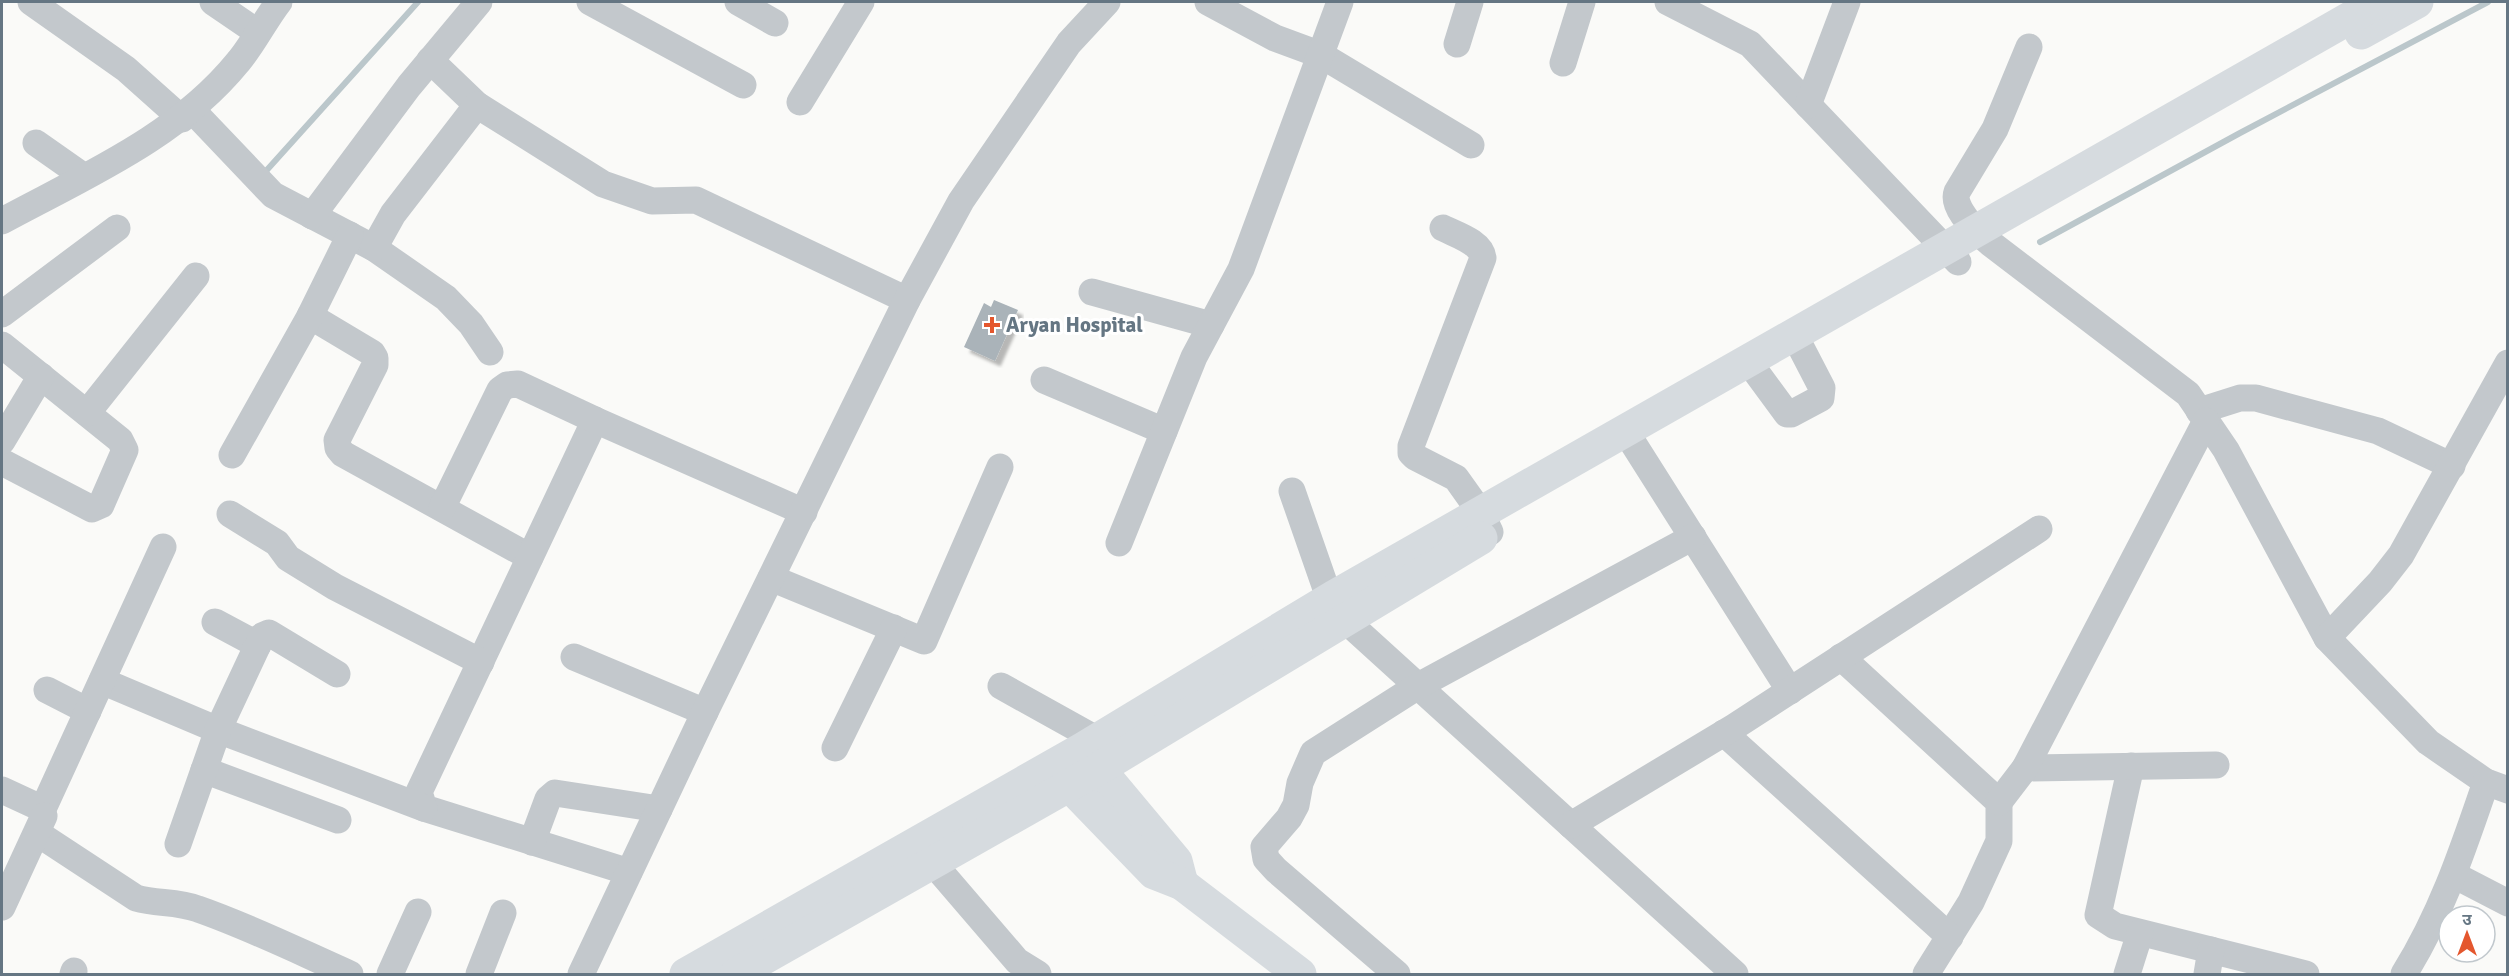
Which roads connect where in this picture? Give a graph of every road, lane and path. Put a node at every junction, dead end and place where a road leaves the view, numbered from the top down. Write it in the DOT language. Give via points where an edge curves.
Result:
graph roads {
  1 [pos="31,2"];
  2 [pos="213,2"];
  3 [pos="279,2"];
  4 [pos="479,2"];
  5 [pos="590,2"];
  6 [pos="738,2"];
  7 [pos="861,2"];
  8 [pos="1107,2"];
  9 [pos="1208,2"];
  10 [pos="1340,2"];
  11 [pos="1470,2"];
  12 [pos="1582,2"];
  13 [pos="1668,2"];
  14 [pos="1847,2"];
  15 [pos="2378,2"];
  16 [pos="2417,2"];
  17 [pos="775,23"];
  18 [pos="257,32"];
  19 [pos="1457,44"];
  20 [pos="2029,47"];
  21 [pos="1321,55"];
  22 [pos="430,60"];
  23 [pos="1563,63"];
  24 [pos="743,85"];
  25 [pos="800,102"];
  26 [pos="477,105"];
  27 [pos="1809,105"];
  28 [pos="187,114"];
  29 [pos="36,143"];
  30 [pos="1471,145"];
  31 [pos="83,176"];
  32 [pos="312,216"];
  33 [pos="2,221"];
  34 [pos="117,228"];
  35 [pos="1443,228"];
  36 [pos="350,236"];
  37 [pos="1983,237"];
  38 [pos="374,248"];
  39 [pos="1951,256"];
  40 [pos="196,276"];
  41 [pos="1092,292"];
  42 [pos="908,300"];
  43 [pos="2,314"];
  44 [pos="310,316"];
  45 [pos="1211,325"];
  46 [pos="1800,343"];
  47 [pos="2,345"];
  48 [pos="490,352"];
  49 [pos="2508,363"];
  50 [pos="1754,370"];
  51 [pos="41,376"];
  52 [pos="1044,380"];
  53 [pos="87,413"];
  54 [pos="2203,416"];
  55 [pos="595,420"];
  56 [pos="1164,431"];
  57 [pos="2,441"];
  58 [pos="1632,442"];
  59 [pos="232,455"];
  60 [pos="2,462"];
  61 [pos="1000,466"];
  62 [pos="2452,466"];
  63 [pos="1292,491"];
  64 [pos="442,508"];
  65 [pos="804,512"];
  66 [pos="230,514"];
  67 [pos="1486,523"];
  68 [pos="2039,529"];
  69 [pos="1692,537"];
  70 [pos="1119,543"];
  71 [pos="164,547"];
  72 [pos="530,557"];
  73 [pos="771,578"];
  74 [pos="1337,610"];
  75 [pos="215,622"];
  76 [pos="894,628"];
  77 [pos="2327,638"];
  78 [pos="258,645"];
  79 [pos="574,657"];
  80 [pos="1841,657"];
  81 [pos="481,662"];
  82 [pos="337,674"];
  83 [pos="102,681"];
  84 [pos="1001,686"];
  85 [pos="1418,686"];
  86 [pos="47,690"];
  87 [pos="1790,691"];
  88 [pos="88,711"];
  89 [pos="705,712"];
  90 [pos="218,730"];
  91 [pos="1724,733"];
  92 [pos="835,748"];
  93 [pos="1081,762"];
  94 [pos="2216,765"];
  95 [pos="2131,766"];
  96 [pos="2025,768"];
  97 [pos="204,770"];
  98 [pos="2497,786"];
  99 [pos="2,790"];
  100 [pos="1999,802"];
  101 [pos="424,808"];
  102 [pos="659,809"];
  103 [pos="338,820"];
  104 [pos="40,821"];
  105 [pos="1570,825"];
  106 [pos="532,842"];
  107 [pos="178,844"];
  108 [pos="925,852"];
  109 [pos="629,872"];
  110 [pos="2454,875"];
  111 [pos="2508,903"];
  112 [pos="2,907"];
  113 [pos="418,912"];
  114 [pos="503,913"];
  115 [pos="2140,933"];
  116 [pos="1950,937"];
  117 [pos="2209,963"];
  118 [pos="350,975"];
  119 [pos="390,975"];
  120 [pos="479,975"];
  121 [pos="581,975"];
  122 [pos="686,975"];
  123 [pos="736,975"];
  124 [pos="1038,975"];
  125 [pos="1300,975"];
  126 [pos="1397,975"];
  127 [pos="1735,975"];
  128 [pos="1926,975"];
  129 [pos="2127,975"];
  130 [pos="2306,975"];
  131 [pos="2404,975"];
  1 -- 28 [label="street"];
  2 -- 18 [label="street"];
  3 -- 18 [label="street"];
  4 -- 22 [label="street"];
  5 -- 24 [label="street"];
  6 -- 17 [label="street"];
  7 -- 25 [label="street"];
  8 -- 42 [label="street" via="1069,42 961,201"];
  9 -- 21 [label="street" via="1275,38"];
  10 -- 21 [label="street"];
  11 -- 19 [label="street"];
  12 -- 23 [label="street"];
  13 -- 27 [label="street" via="1750,44"];
  14 -- 27 [label="street"];
  15 -- 37 [label="main road"];
  16 -- 37 [label="main road"];
  18 -- 28 [label="street" via="239,62"];
  20 -- 37 [label="street" via="1995,129 1955,198"];
  21 -- 30 [label="street"];
  21 -- 45 [label="street" via="1241,269"];
  22 -- 26 [label="street"];
  22 -- 32 [label="street"];
  26 -- 38 [label="street" via="393,214"];
  26 -- 42 [label="street" via="603,184 652,201 696,200"];
  27 -- 39 [label="street"];
  28 -- 31 [label="street" via="140,146"];
  28 -- 32 [label="street" via="273,195"];
  29 -- 31 [label="street"];
  31 -- 33 [label="street"];
  32 -- 36 [label="street"];
  34 -- 43 [label="street"];
  35 -- 67 [label="street" via="1478,246 1483,258 1411,453 1456,478"];
  36 -- 38 [label="street"];
  36 -- 44 [label="street"];
  37 -- 39 [label="main road"];
  37 -- 54 [label="street" via="2188,394"];
  38 -- 48 [label="street" via="446,298"];
  39 -- 46 [label="main road"];
  40 -- 53 [label="street"];
  41 -- 45 [label="street"];
  42 -- 65 [label="street"];
  44 -- 59 [label="street"];
  44 -- 64 [label="street" via="375,358 337,441 338,448"];
  45 -- 56 [label="street"];
  46 -- 50 [label="main road"];
  46 -- 50 [label="street" via="1822,388 1821,398 1786,414"];
  47 -- 51 [label="street"];
  49 -- 62 [label="street"];
  50 -- 58 [label="main road"];
  51 -- 53 [label="street"];
  51 -- 57 [label="street"];
  52 -- 56 [label="street"];
  53 -- 60 [label="street" via="120,440 125,450 97,508 92,509"];
  54 -- 62 [label="street" via="2240,398 2256,398 2378,431"];
  54 -- 77 [label="street" via="2226,450"];
  54 -- 96 [label="street"];
  55 -- 64 [label="street" via="518,384 507,385 497,396"];
  55 -- 65 [label="street"];
  55 -- 72 [label="street"];
  56 -- 70 [label="street"];
  58 -- 67 [label="main road"];
  58 -- 69 [label="street"];
  61 -- 76 [label="street" via="924,641"];
  62 -- 77 [label="street" via="2391,570"];
  63 -- 74 [label="street"];
  64 -- 72 [label="street"];
  65 -- 73 [label="street"];
  66 -- 81 [label="street" via="277,543 288,558 335,587"];
  67 -- 74 [label="main road"];
  68 -- 80 [label="street"];
  69 -- 85 [label="street"];
  69 -- 87 [label="street"];
  71 -- 83 [label="street"];
  72 -- 81 [label="street"];
  73 -- 76 [label="street"];
  73 -- 89 [label="street"];
  74 -- 85 [label="street"];
  74 -- 93 [label="main road"];
  75 -- 78 [label="street"];
  76 -- 92 [label="street"];
  77 -- 98 [label="street" via="2428,742"];
  78 -- 82 [label="street" via="262,636 269,633"];
  78 -- 90 [label="street"];
  79 -- 89 [label="street"];
  80 -- 87 [label="street"];
  80 -- 100 [label="street"];
  81 -- 101 [label="street" via="419,792"];
  83 -- 88 [label="street"];
  83 -- 90 [label="street"];
  84 -- 93 [label="street"];
  85 -- 105 [label="street"];
  85 -- 126 [label="street" via="1313,753 1289,818 1264,847 1266,859 1276,870"];
  86 -- 88 [label="street"];
  87 -- 91 [label="street"];
  88 -- 104 [label="street"];
  89 -- 102 [label="street"];
  90 -- 97 [label="street"];
  90 -- 101 [label="street"];
  91 -- 105 [label="street"];
  91 -- 116 [label="street"];
  93 -- 108 [label="main road"];
  93 -- 125 [label="main road" via="1154,873 1182,884"];
  94 -- 95 [label="street"];
  95 -- 96 [label="street"];
  95 -- 115 [label="street" via="2098,915 2115,926"];
  96 -- 100 [label="street"];
  97 -- 103 [label="street"];
  97 -- 107 [label="street"];
  98 -- 110 [label="street"];
  99 -- 104 [label="street"];
  100 -- 116 [label="street" via="1999,841"];
  101 -- 106 [label="street"];
  102 -- 106 [label="street" via="555,793 548,799"];
  102 -- 109 [label="street"];
  104 -- 112 [label="street"];
  104 -- 118 [label="street" via="136,898 197,908"];
  105 -- 127 [label="street"];
  106 -- 109 [label="street"];
  108 -- 122 [label="main road"];
  108 -- 123 [label="main road"];
  108 -- 124 [label="street" via="1017,961"];
  109 -- 121 [label="street"];
  110 -- 111 [label="street"];
  110 -- 131 [label="street" via="2427,938"];
  113 -- 119 [label="street"];
  114 -- 120 [label="street"];
  115 -- 117 [label="street"];
  115 -- 129 [label="street"];
  116 -- 128 [label="street"];
  117 -- 130 [label="street"];
}
